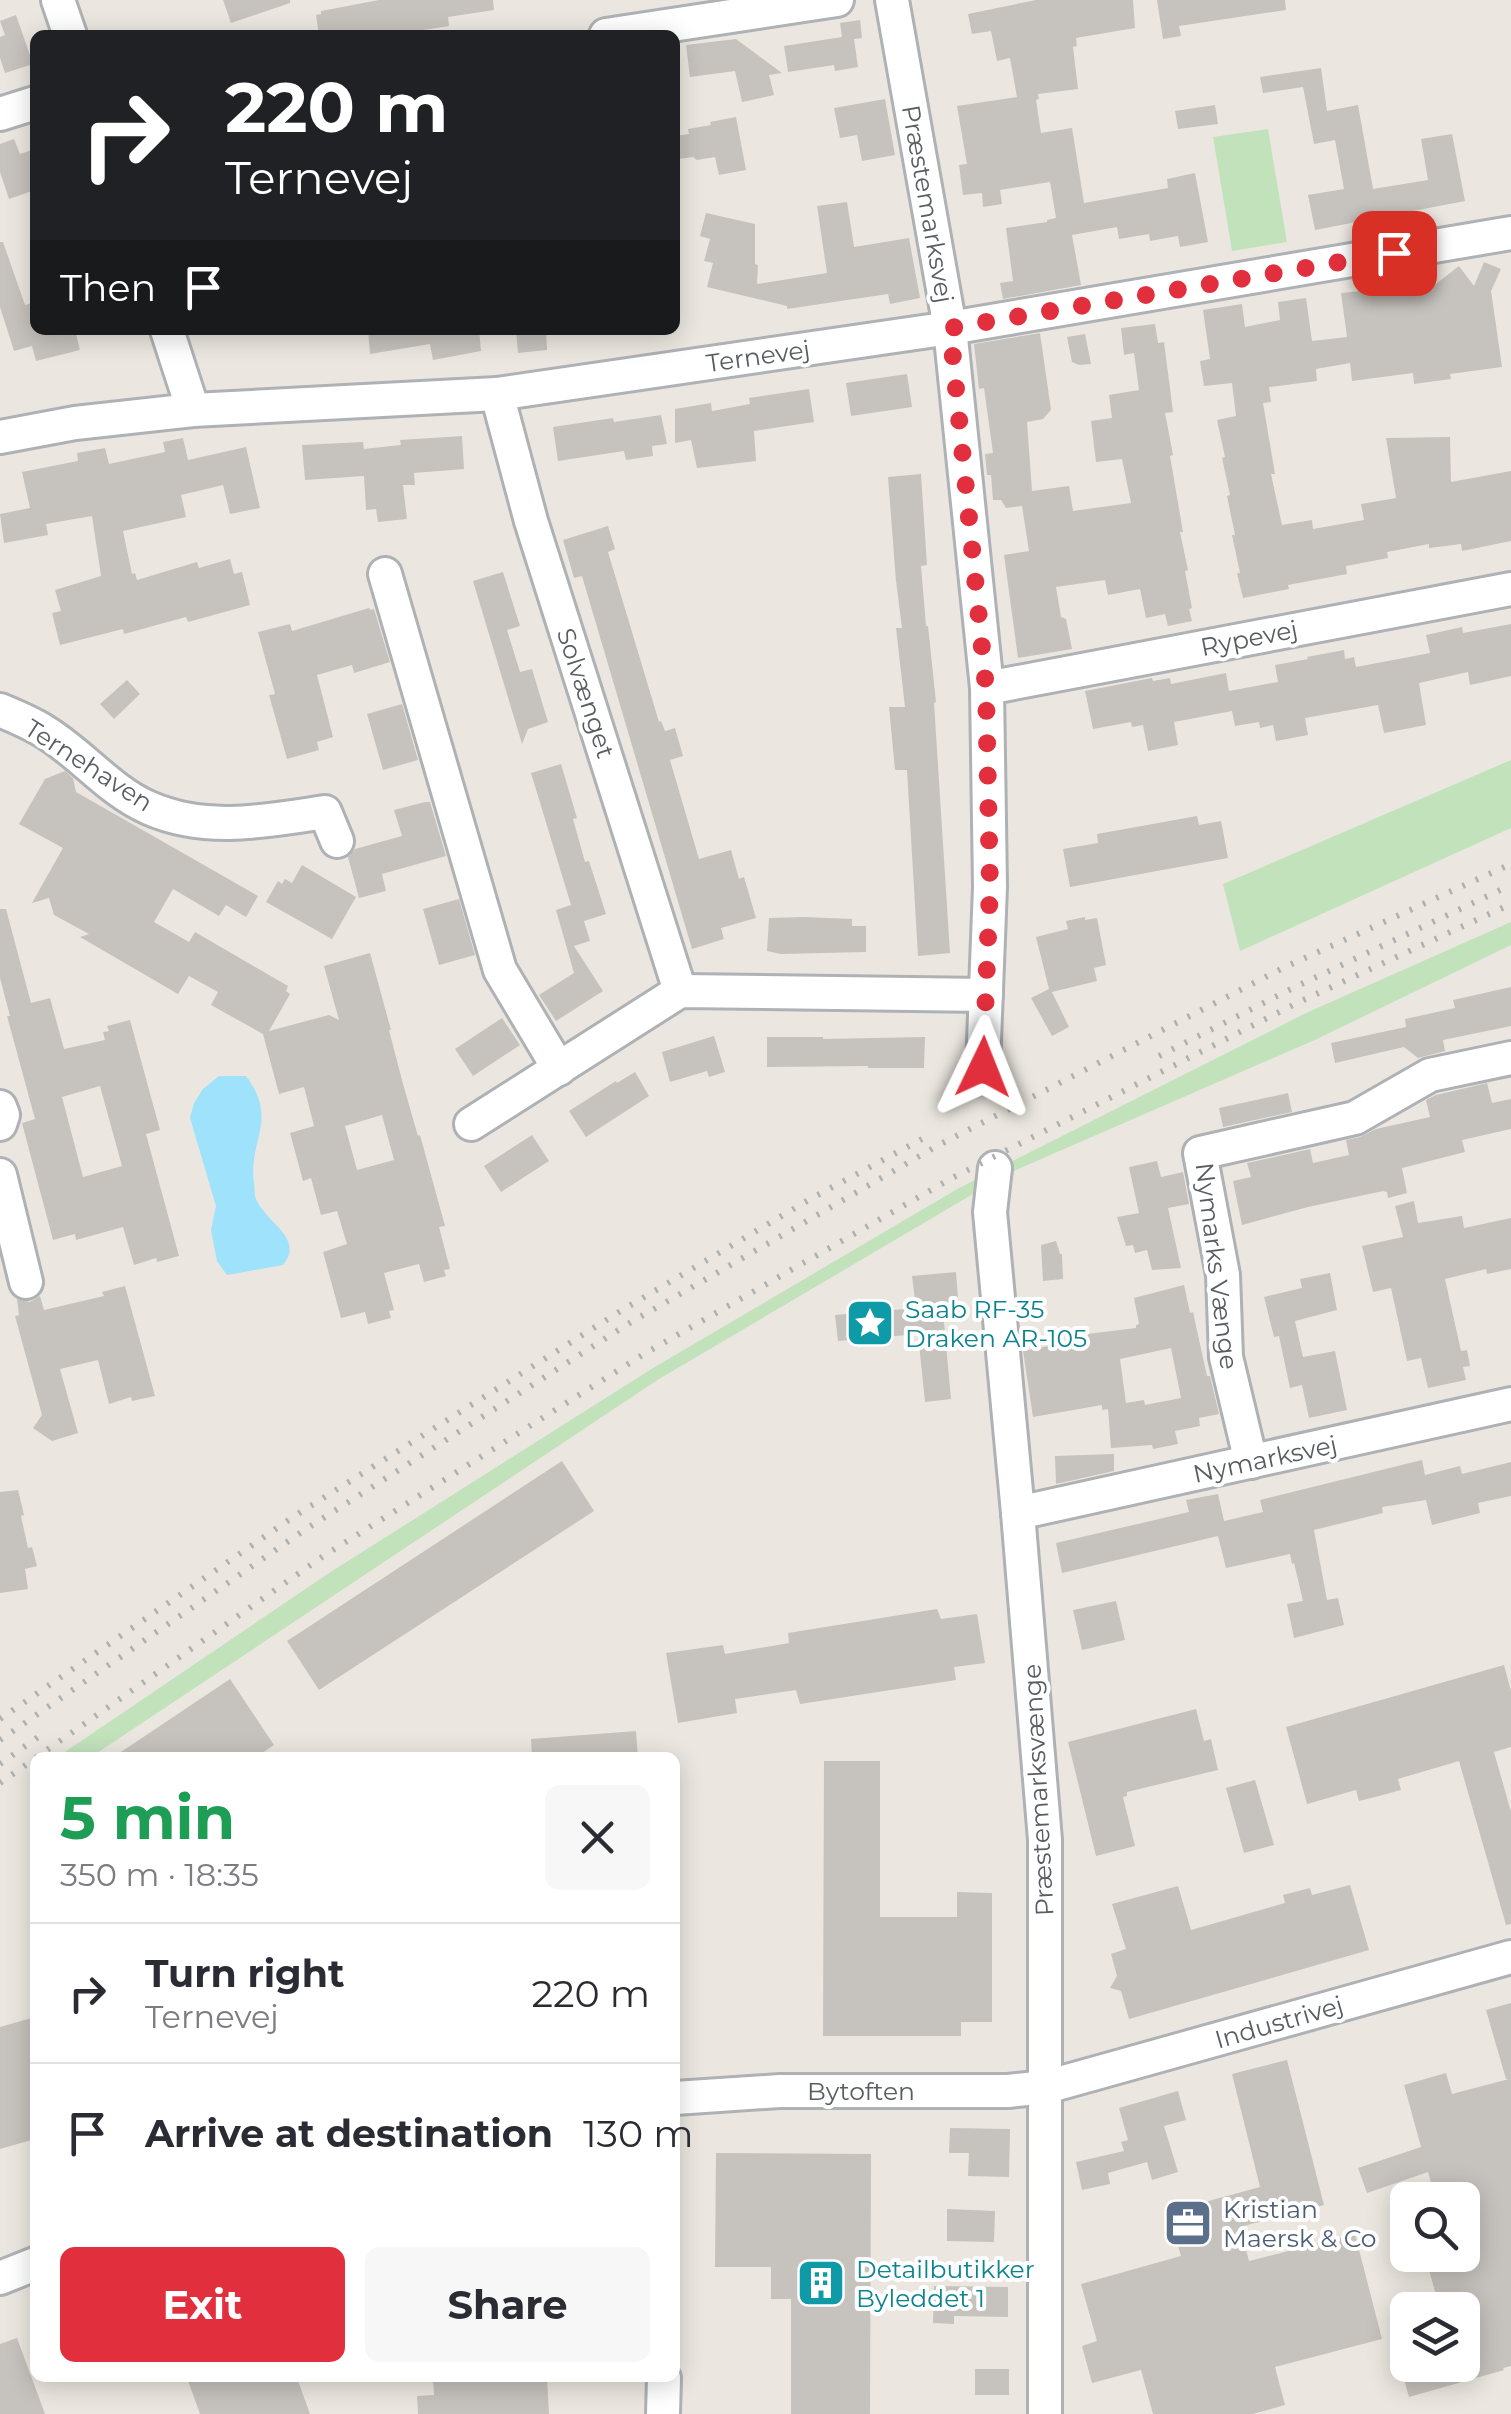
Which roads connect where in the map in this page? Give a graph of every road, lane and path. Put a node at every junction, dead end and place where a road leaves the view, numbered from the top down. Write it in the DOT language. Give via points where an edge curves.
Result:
graph roads {
  1 [pos="58,0"];
  2 [pos="837,0"];
  3 [pos="892,0"];
  4 [pos="68,30"];
  5 [pos="639,30"];
  6 [pos="30,105"];
  7 [pos="0,114"];
  8 [pos="1511,233"];
  9 [pos="950,328"];
  10 [pos="169,335"];
  11 [pos="497,394"];
  12 [pos="193,410"];
  13 [pos="0,437"];
  14 [pos="385,574"];
  15 [pos="1511,589"];
  16 [pos="986,688"];
  17 [pos="0,710"];
  18 [pos="336,841"];
  19 [pos="680,991"];
  20 [pos="986,995"];
  21 [pos="1511,1058"];
  22 [pos="983,1067"];
  23 [pos="559,1069"];
  24 [pos="0,1107"];
  25 [pos="0,1124"];
  26 [pos="471,1124"];
  27 [pos="995,1168"];
  28 [pos="0,1176"];
  29 [pos="26,1282"];
  30 [pos="1511,1404"];
  31 [pos="1250,1462"];
  32 [pos="1018,1513"];
  33 [pos="1511,1957"];
  34 [pos="1046,2087"];
  35 [pos="680,2098"];
  36 [pos="30,2266"];
  37 [pos="0,2278"];
  38 [pos="664,2382"];
  39 [pos="664,2414"];
  40 [pos="1045,2414"];
  1 -- 4 [label="street"];
  2 -- 5 [label="street"];
  3 -- 9 [label="street, Præstemarksvej"];
  6 -- 7 [label="street"];
  8 -- 9 [label="street, Ternevej"];
  9 -- 11 [label="street, Ternevej"];
  9 -- 16 [label="street, Præstemarksvej"];
  10 -- 12 [label="street"];
  11 -- 12 [label="street, Ternevej"];
  11 -- 19 [label="street, Solvænget"];
  12 -- 13 [label="street, Ternevej"];
  14 -- 23 [label="street" via="500,970"];
  15 -- 16 [label="street, Rypevej"];
  16 -- 20 [label="street, Præstemarksvej"];
  17 -- 18 [label="street, Ternehaven" via="43,730 148,808 200,823 325,812"];
  19 -- 20 [label="street"];
  19 -- 23 [label="street"];
  20 -- 22 [label="street, Præstemarksvej"];
  21 -- 31 [label="street, Nymarks Vænge" via="1430,1075 1355,1118 1200,1153 1223,1276 1226,1357"];
  23 -- 26 [label="street"];
  24 -- 25 [label="street"];
  27 -- 32 [label="street, Præstemarksvænge" via="990,1212"];
  28 -- 29 [label="street"];
  30 -- 31 [label="street, Nymarksvej"];
  31 -- 32 [label="street, Nymarksvej"];
  32 -- 34 [label="street, Præstemarksvænge" via="1045,1840"];
  33 -- 34 [label="street, Industrivej"];
  34 -- 35 [label="street, Bytoften"];
  34 -- 40 [label="street, Præstemarksvænge"];
  36 -- 37 [label="street"];
  38 -- 39 [label="street"];
}
